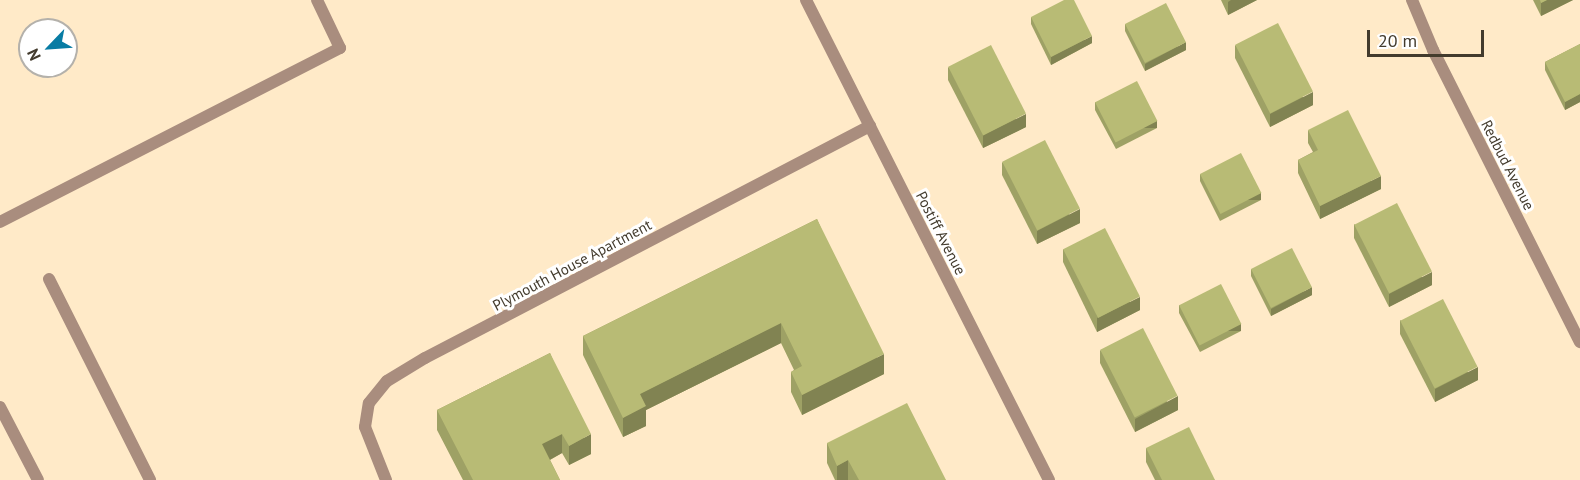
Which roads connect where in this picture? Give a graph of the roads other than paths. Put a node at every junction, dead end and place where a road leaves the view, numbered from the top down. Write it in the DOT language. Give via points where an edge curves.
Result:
graph roads {
  1 [pos="317,0"];
  2 [pos="806,0"];
  3 [pos="1412,0"];
  4 [pos="870,126"];
  5 [pos="0,222"];
  6 [pos="49,279"];
  7 [pos="1580,342"];
  8 [pos="0,407"];
  9 [pos="38,480"];
  10 [pos="150,480"];
  11 [pos="386,480"];
  12 [pos="1049,480"];
  1 -- 5 [label="street" via="340,48"];
  2 -- 4 [label="street, Postiff Avenue"];
  3 -- 7 [label="street, Redbud Avenue" via="1433,50"];
  4 -- 11 [label="street, Plymouth House Apartment" via="387,381 369,403 365,427"];
  4 -- 12 [label="street, Postiff Avenue"];
  6 -- 10 [label="street"];
  8 -- 9 [label="street"];
}
